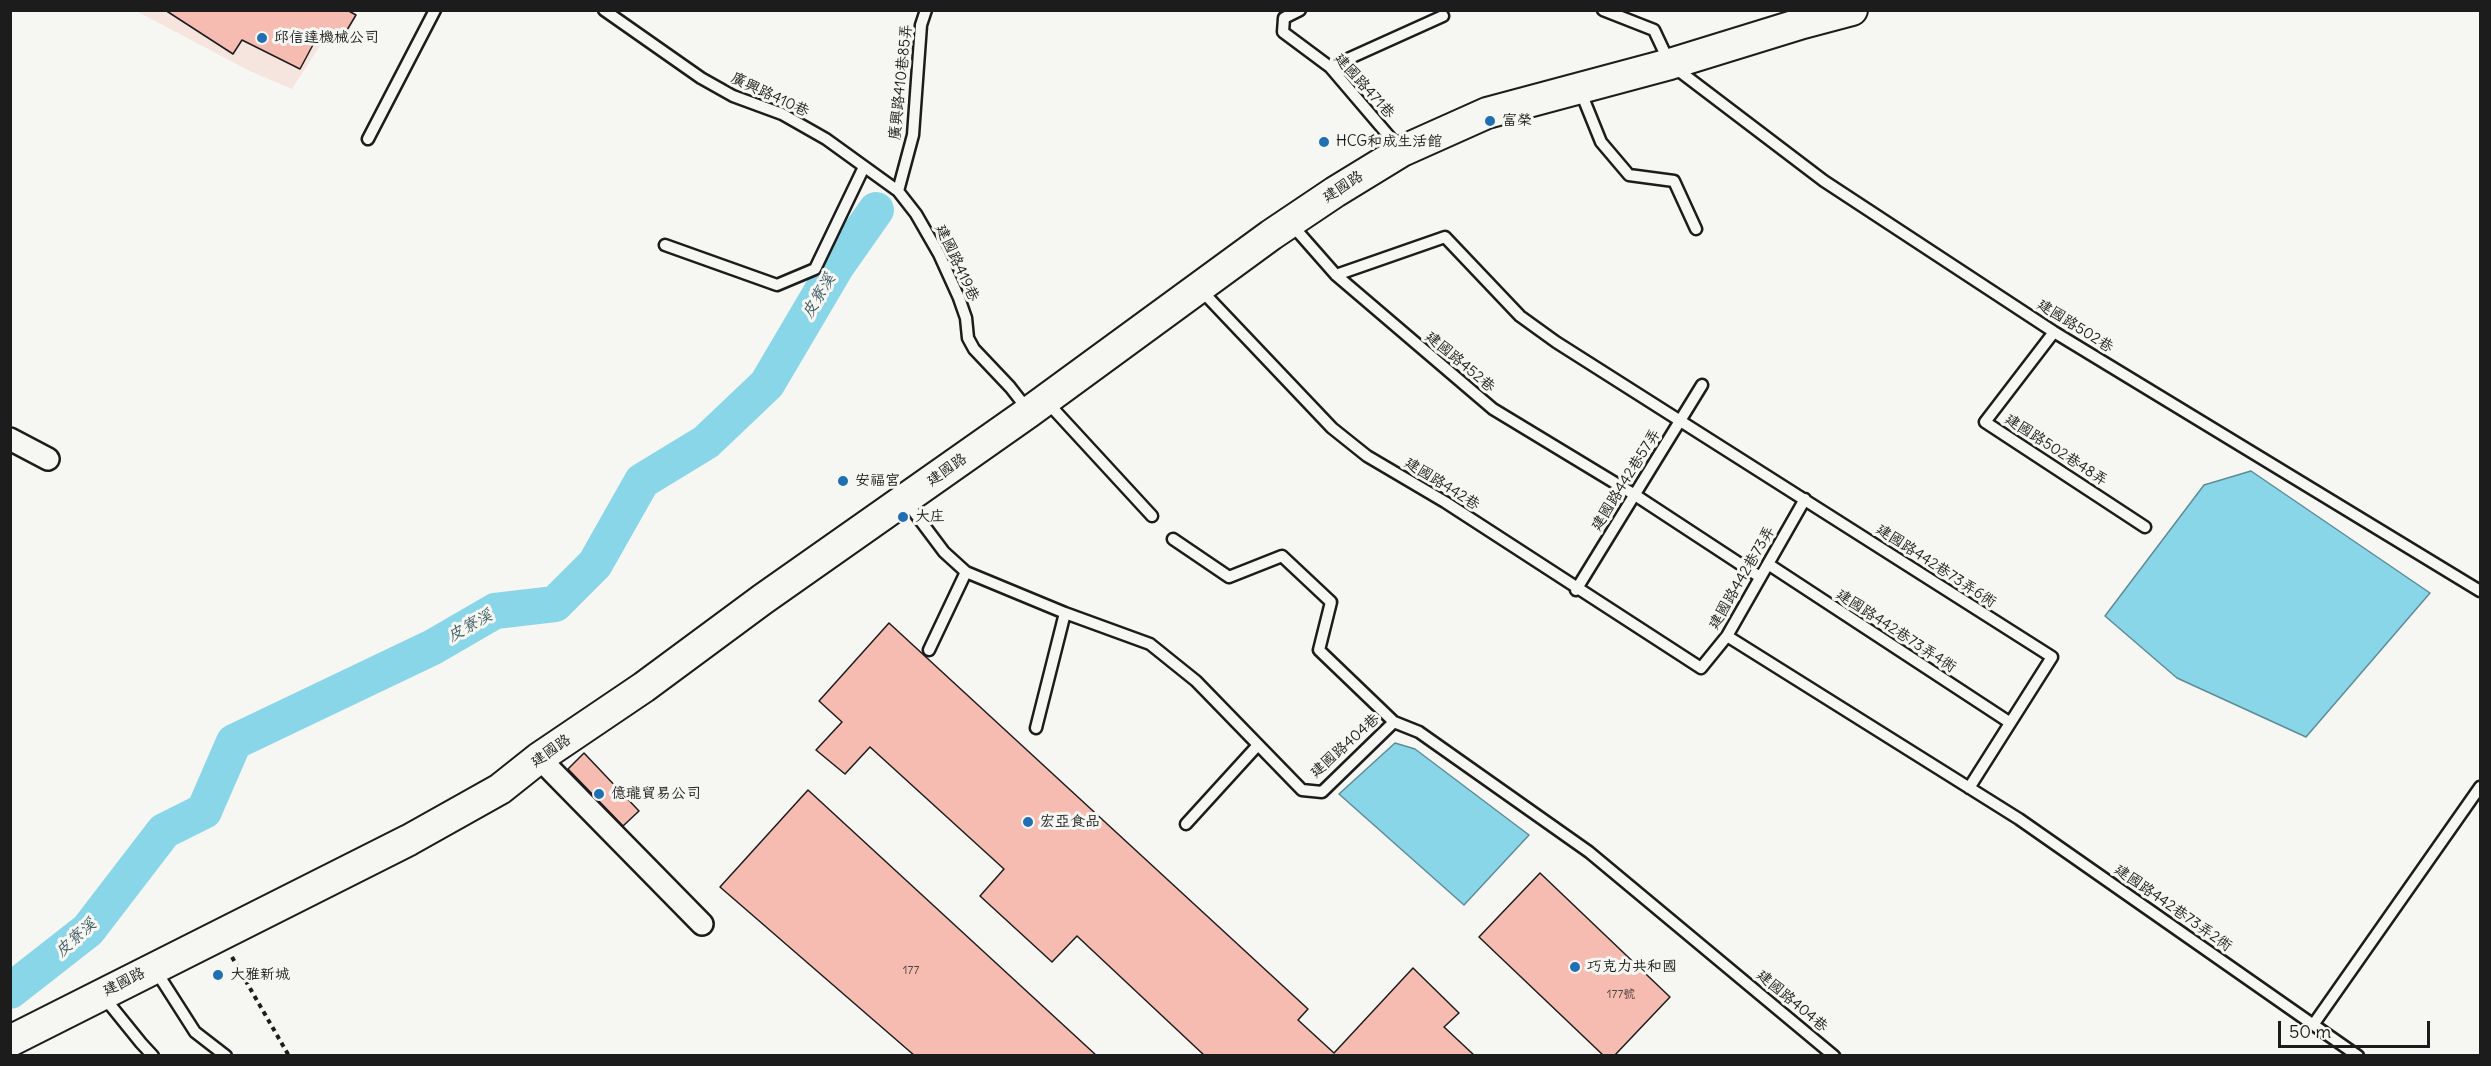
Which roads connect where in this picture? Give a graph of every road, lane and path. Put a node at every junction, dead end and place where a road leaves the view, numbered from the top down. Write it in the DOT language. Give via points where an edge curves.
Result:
graph roads {
  1 [pos="435,10"];
  2 [pos="604,10"];
  3 [pos="926,10"];
  4 [pos="1300,10"];
  5 [pos="1603,10"];
  6 [pos="1852,10"];
  7 [pos="1443,16"];
  8 [pos="1670,64"];
  9 [pos="1330,67"];
  10 [pos="1579,87"];
  11 [pos="368,139"];
  12 [pos="1402,152"];
  13 [pos="864,166"];
  14 [pos="898,191"];
  15 [pos="1290,222"];
  16 [pos="1696,229"];
  17 [pos="665,245"];
  18 [pos="1336,276"];
  19 [pos="1199,287"];
  20 [pos="2054,332"];
  21 [pos="1702,385"];
  22 [pos="1037,406"];
  23 [pos="1681,419"];
  24 [pos="10,439"];
  25 [pos="48,459"];
  26 [pos="1635,495"];
  27 [pos="905,499"];
  28 [pos="1805,499"];
  29 [pos="1152,516"];
  30 [pos="2145,527"];
  31 [pos="1173,539"];
  32 [pos="1768,564"];
  33 [pos="966,572"];
  34 [pos="1760,577"];
  35 [pos="1576,590"];
  36 [pos="2481,591"];
  37 [pos="1065,613"];
  38 [pos="1727,636"];
  39 [pos="929,650"];
  40 [pos="1701,668"];
  41 [pos="1394,722"];
  42 [pos="2009,722"];
  43 [pos="1036,728"];
  44 [pos="1258,745"];
  45 [pos="539,758"];
  46 [pos="2481,787"];
  47 [pos="1969,788"];
  48 [pos="1186,824"];
  49 [pos="702,924"];
  50 [pos="220,935"];
  51 [pos="154,968"];
  52 [pos="101,993"];
  53 [pos="2313,1025"];
  54 [pos="10,1041"];
  55 [pos="153,1056"];
  56 [pos="226,1056"];
  57 [pos="289,1056"];
  58 [pos="1833,1056"];
  59 [pos="2358,1056"];
  1 -- 11 [label="lane"];
  2 -- 13 [label="lane, 廣興路410巷" via="701,78 733,96 782,114"];
  3 -- 14 [label="lane, 廣興路410巷85弄" via="921,25 913,135"];
  4 -- 9 [label="lane, 建國路471巷" via="1284,18 1283,32"];
  5 -- 8 [label="lane" via="1654,30"];
  6 -- 8 [label="street, 建國路"];
  7 -- 9 [label="lane"];
  8 -- 10 [label="street, 建國路"];
  8 -- 20 [label="lane, 建國路502巷" via="1824,182"];
  9 -- 12 [label="lane, 建國路471巷"];
  10 -- 12 [label="street, 建國路" via="1488,113"];
  10 -- 16 [label="lane" via="1601,142 1629,175 1674,181"];
  12 -- 15 [label="street, 建國路"];
  13 -- 14 [label="lane, 建國路419巷"];
  13 -- 17 [label="lane" via="815,269 777,285"];
  14 -- 22 [label="lane, 建國路419巷" via="939,254 966,318 968,338 974,349 1010,387"];
  15 -- 18 [label="lane, 建國路452巷"];
  15 -- 19 [label="street, 建國路"];
  18 -- 23 [label="lane, 建國路442巷73弄6衖" via="1445,237 1520,316"];
  18 -- 26 [label="lane, 建國路452巷" via="1493,409"];
  19 -- 22 [label="street, 建國路"];
  19 -- 35 [label="lane, 建國路442巷" via="1332,428 1367,456 1445,502"];
  20 -- 30 [label="lane, 建國路502巷48弄" via="1985,422"];
  20 -- 36 [label="lane, 建國路502巷"];
  21 -- 23 [label="lane, 建國路442巷57弄"];
  22 -- 27 [label="street, 建國路"];
  22 -- 29 [label="lane, 建國路419巷"];
  23 -- 26 [label="lane, 建國路442巷57弄"];
  23 -- 28 [label="lane, 建國路442巷73弄6衖"];
  24 -- 25 [label="street"];
  26 -- 34 [label="lane, 建國路452巷"];
  26 -- 35 [label="lane, 建國路442巷57弄"];
  27 -- 33 [label="lane, 建國路404巷" via="944,552"];
  27 -- 45 [label="street, 建國路"];
  28 -- 32 [label="lane, 建國路442巷73弄"];
  28 -- 42 [label="lane, 建國路442巷73弄6衖" via="2052,657"];
  31 -- 41 [label="lane" via="1229,577 1282,556 1330,602 1319,650"];
  32 -- 34 [label="lane, 建國路442巷73弄"];
  32 -- 42 [label="lane, 建國路442巷73弄4衖"];
  33 -- 37 [label="lane, 建國路404巷"];
  33 -- 39 [label="lane"];
  34 -- 38 [label="lane, 建國路442巷73弄"];
  35 -- 40 [label="lane, 建國路442巷"];
  37 -- 43 [label="lane"];
  37 -- 44 [label="lane, 建國路404巷" via="1150,644 1197,681"];
  38 -- 40 [label="lane, 建國路442巷73弄"];
  38 -- 47 [label="lane, 建國路442巷73弄2衖"];
  41 -- 44 [label="lane, 建國路404巷" via="1322,792 1302,790"];
  41 -- 58 [label="lane, 建國路404巷" via="1419,732 1589,852"];
  42 -- 47 [label="lane"];
  44 -- 48 [label="lane"];
  45 -- 49 [label="street"];
  45 -- 50 [label="street, 建國路" via="500,789 409,840"];
  46 -- 53 [label="lane"];
  47 -- 53 [label="lane, 建國路442巷73弄2衖"];
  50 -- 51 [label="street, 建國路"];
  50 -- 57 [label="path"];
  51 -- 52 [label="street, 建國路"];
  51 -- 56 [label="lane" via="195,1032"];
  52 -- 54 [label="street, 建國路"];
  52 -- 55 [label="lane"];
  53 -- 59 [label="lane, 建國路442巷73弄2衖"];
}
